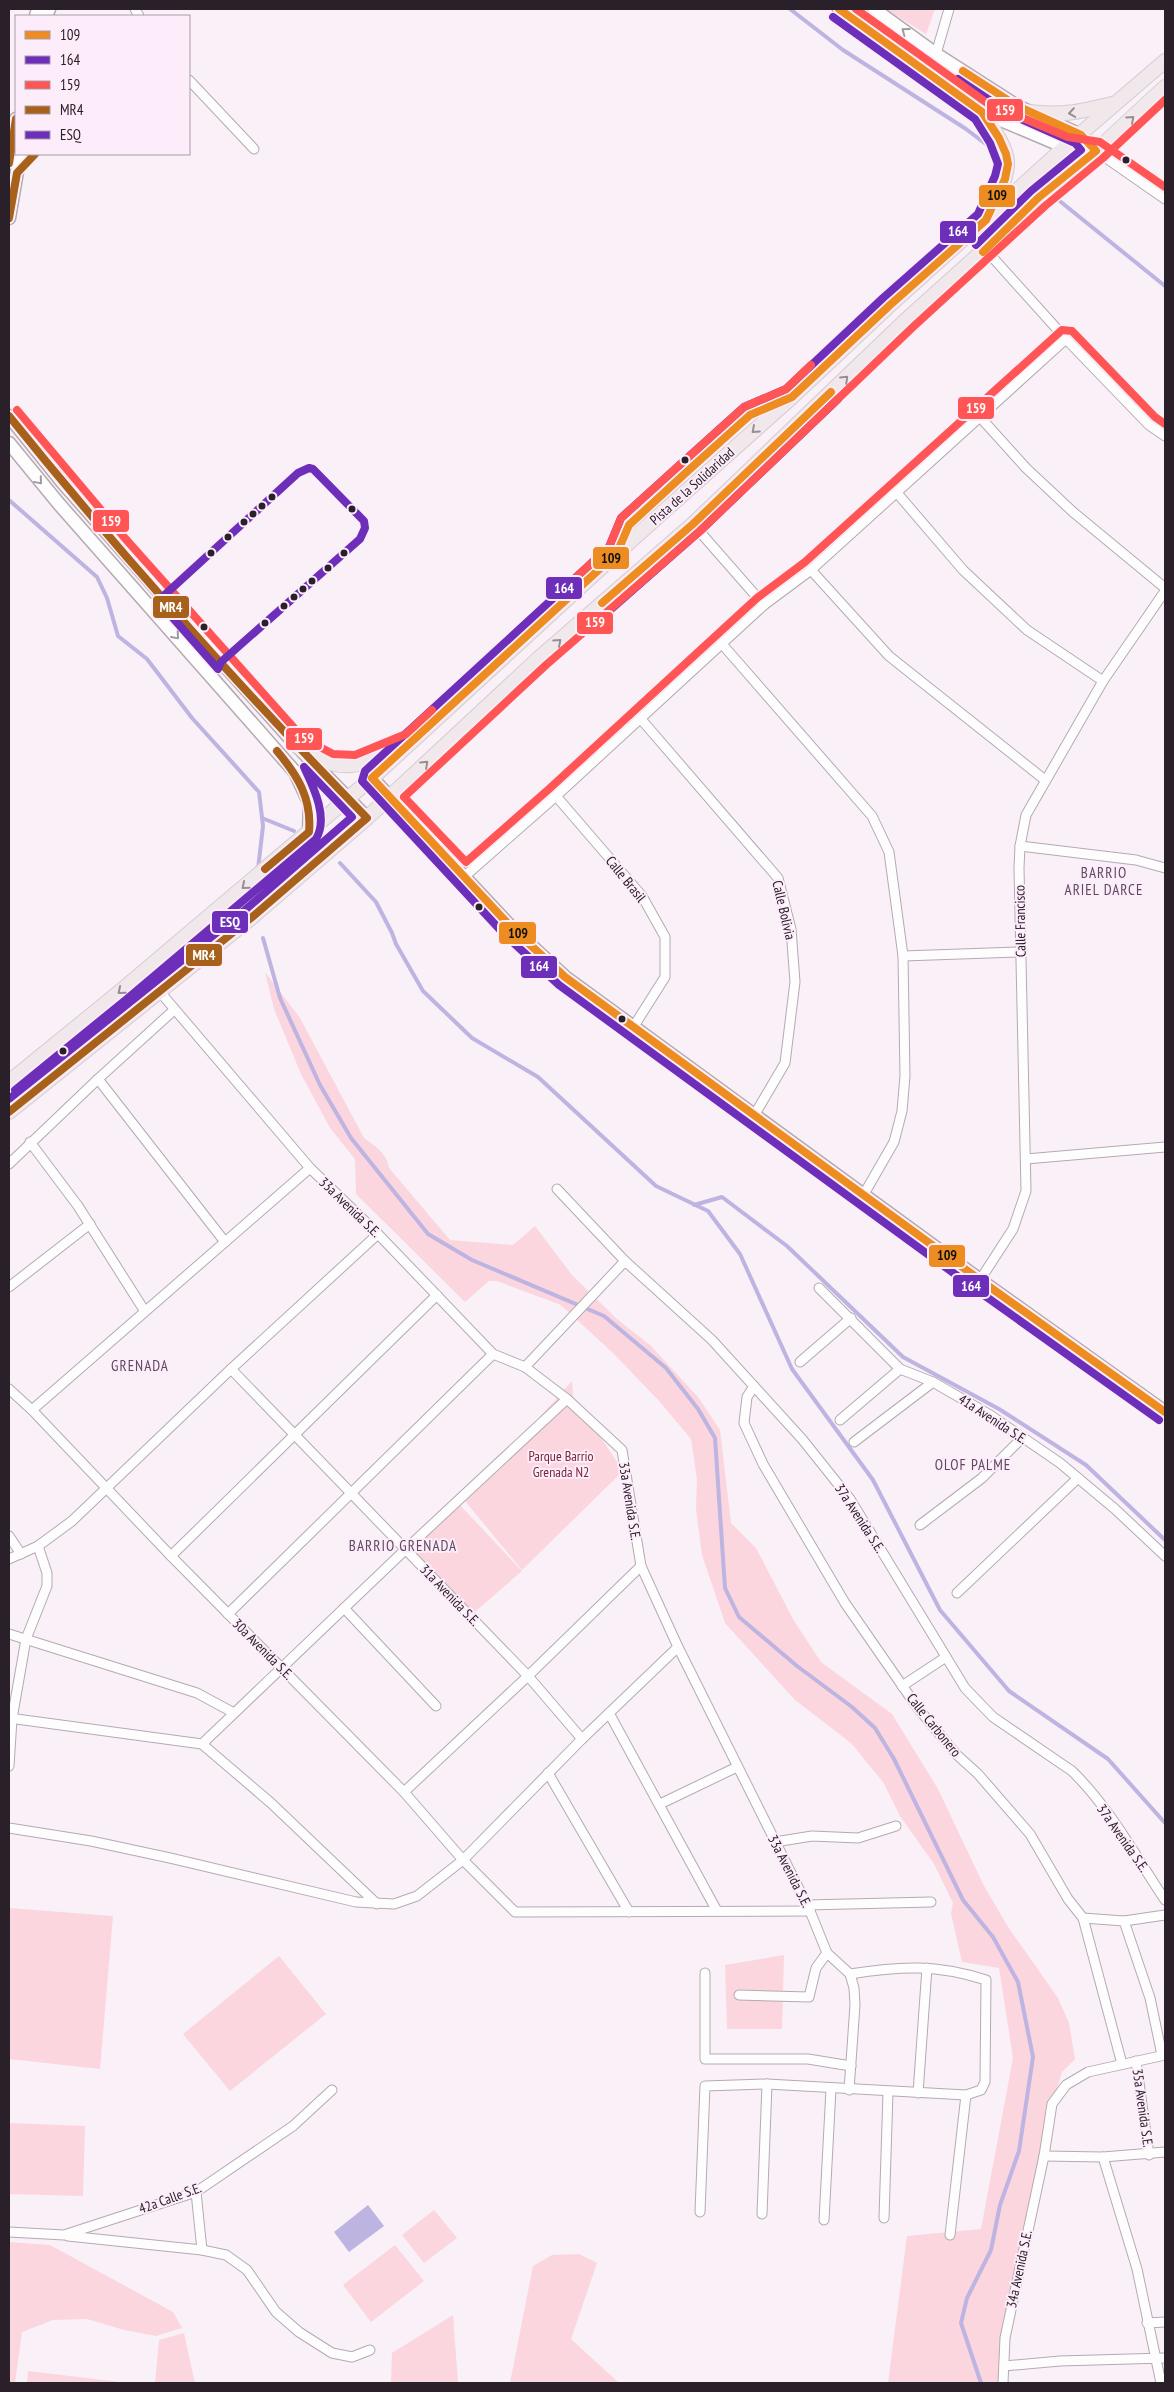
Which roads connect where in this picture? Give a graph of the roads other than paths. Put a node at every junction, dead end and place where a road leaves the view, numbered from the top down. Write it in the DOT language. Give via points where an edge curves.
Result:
graph roads {
  1 [pos="839,9"];
  2 [pos="874,9"];
  3 [pos="949,9"];
  4 [pos="936,54"];
  5 [pos="1165,61"];
  6 [pos="926,74"];
  7 [pos="190,81"];
  8 [pos="1165,87"];
  9 [pos="1116,103"];
  10 [pos="982,112"];
  11 [pos="1028,112"];
  12 [pos="15,125"];
  13 [pos="1081,135"];
  14 [pos="1065,147"];
  15 [pos="254,149"];
  16 [pos="1096,150"];
  17 [pos="20,155"];
  18 [pos="9,163"];
  19 [pos="1165,199"];
  20 [pos="9,218"];
  21 [pos="986,220"];
  22 [pos="985,249"];
  23 [pos="1066,339"];
  24 [pos="9,416"];
  25 [pos="980,418"];
  26 [pos="9,428"];
  27 [pos="1165,436"];
  28 [pos="27,440"];
  29 [pos="9,443"];
  30 [pos="898,493"];
  31 [pos="693,524"];
  32 [pos="811,570"];
  33 [pos="1165,589"];
  34 [pos="764,605"];
  35 [pos="722,644"];
  36 [pos="1103,681"];
  37 [pos="640,718"];
  38 [pos="412,742"];
  39 [pos="297,746"];
  40 [pos="372,778"];
  41 [pos="1045,780"];
  42 [pos="556,796"];
  43 [pos="390,797"];
  44 [pos="348,798"];
  45 [pos="367,818"];
  46 [pos="309,832"];
  47 [pos="1020,846"];
  48 [pos="1165,868"];
  49 [pos="465,876"];
  50 [pos="1021,952"];
  51 [pos="903,956"];
  52 [pos="143,972"];
  53 [pos="160,992"];
  54 [pos="174,1010"];
  55 [pos="634,1026"];
  56 [pos="98,1079"];
  57 [pos="9,1082"];
  58 [pos="9,1112"];
  59 [pos="755,1114"];
  60 [pos="30,1142"];
  61 [pos="1165,1147"];
  62 [pos="1026,1159"];
  63 [pos="9,1164"];
  64 [pos="310,1168"];
  65 [pos="557,1189"];
  66 [pos="864,1194"];
  67 [pos="90,1224"];
  68 [pos="378,1234"];
  69 [pos="225,1242"];
  70 [pos="625,1261"];
  71 [pos="980,1280"];
  72 [pos="9,1287"];
  73 [pos="820,1288"];
  74 [pos="437,1296"];
  75 [pos="144,1310"];
  76 [pos="851,1318"];
  77 [pos="493,1354"];
  78 [pos="800,1362"];
  79 [pos="525,1367"];
  80 [pos="231,1369"];
  81 [pos="900,1370"];
  82 [pos="933,1382"];
  83 [pos="754,1386"];
  84 [pos="9,1389"];
  85 [pos="568,1399"];
  86 [pos="32,1410"];
  87 [pos="1165,1412"];
  88 [pos="840,1420"];
  89 [pos="296,1434"];
  90 [pos="1023,1437"];
  91 [pos="854,1442"];
  92 [pos="1078,1478"];
  93 [pos="106,1487"];
  94 [pos="351,1493"];
  95 [pos="920,1525"];
  96 [pos="9,1536"];
  97 [pos="38,1546"];
  98 [pos="406,1548"];
  99 [pos="21,1554"];
  100 [pos="171,1556"];
  101 [pos="1165,1556"];
  102 [pos="9,1559"];
  103 [pos="641,1566"];
  104 [pos="957,1593"];
  105 [pos="344,1608"];
  106 [pos="228,1614"];
  107 [pos="9,1634"];
  108 [pos="26,1639"];
  109 [pos="678,1647"];
  110 [pos="946,1657"];
  111 [pos="282,1668"];
  112 [pos="528,1676"];
  113 [pos="902,1686"];
  114 [pos="436,1706"];
  115 [pos="234,1713"];
  116 [pos="609,1713"];
  117 [pos="10,1719"];
  118 [pos="582,1739"];
  119 [pos="202,1744"];
  120 [pos="9,1766"];
  121 [pos="738,1766"];
  122 [pos="548,1773"];
  123 [pos="404,1792"];
  124 [pos="660,1804"];
  125 [pos="896,1826"];
  126 [pos="9,1828"];
  127 [pos="775,1842"];
  128 [pos="463,1860"];
  129 [pos="1165,1900"];
  130 [pos="931,1902"];
  131 [pos="377,1904"];
  132 [pos="809,1908"];
  133 [pos="717,1911"];
  134 [pos="629,1912"];
  135 [pos="1165,1915"];
  136 [pos="1083,1918"];
  137 [pos="1124,1921"];
  138 [pos="827,1953"];
  139 [pos="927,1968"];
  140 [pos="705,1973"];
  141 [pos="850,1974"];
  142 [pos="739,1995"];
  143 [pos="1164,2055"];
  144 [pos="1136,2062"];
  145 [pos="1122,2064"];
  146 [pos="851,2066"];
  147 [pos="767,2084"];
  148 [pos="831,2089"];
  149 [pos="332,2090"];
  150 [pos="849,2090"];
  151 [pos="888,2092"];
  152 [pos="918,2093"];
  153 [pos="966,2095"];
  154 [pos="1165,2152"];
  155 [pos="1149,2155"];
  156 [pos="1044,2156"];
  157 [pos="1103,2157"];
  158 [pos="196,2192"];
  159 [pos="700,2212"];
  160 [pos="762,2214"];
  161 [pos="884,2218"];
  162 [pos="824,2220"];
  163 [pos="9,2232"];
  164 [pos="950,2234"];
  165 [pos="64,2235"];
  166 [pos="202,2250"];
  167 [pos="1165,2322"];
  168 [pos="1147,2323"];
  169 [pos="370,2350"];
  170 [pos="1165,2358"];
  171 [pos="1154,2359"];
  172 [pos="1004,2366"];
  173 [pos="1003,2383"];
  174 [pos="1161,2383"];
  1 -- 6 [label="main road"];
  4 -- 2 [label="main road, one-way"];
  3 -- 4 [label="street"];
  4 -- 6 [label="street"];
  4 -- 11 [label="main road"];
  5 -- 9 [label="main road, Pista de la Solidaridad"];
  6 -- 10 [label="main road"];
  7 -- 15 [label="street"];
  16 -- 8 [label="main road, Pista de la Solidaridad, one-way"];
  9 -- 11 [label="main road, one-way" via="1057,115"];
  9 -- 13 [label="main road, Pista de la Solidaridad"];
  10 -- 14 [label="main road"];
  10 -- 21 [label="main road" via="999,138 1008,164 1005,179"];
  11 -- 13 [label="main road"];
  12 -- 18 [label="main road"];
  13 -- 14 [label="main road, Pista de la Solidaridad"];
  13 -- 16 [label="main road"];
  14 -- 16 [label="main road"];
  14 -- 21 [label="main road, Pista de la Solidaridad"];
  16 -- 19 [label="street"];
  16 -- 22 [label="main road, Pista de la Solidaridad" via="1038,198"];
  17 -- 20 [label="main road"];
  21 -- 38 [label="main road, Pista de la Solidaridad, one-way"];
  22 -- 23 [label="street"];
  31 -- 22 [label="main road, Pista de la Solidaridad, one-way"];
  23 -- 25 [label="street"];
  23 -- 27 [label="street" via="1149,425"];
  24 -- 28 [label="main road"];
  25 -- 30 [label="street"];
  25 -- 33 [label="street" via="1073,512"];
  26 -- 28 [label="main road"];
  28 -- 39 [label="main road"];
  29 -- 46 [label="main road, one-way" via="295,772 310,804"];
  30 -- 32 [label="street"];
  30 -- 36 [label="street" via="963,570 1027,630"];
  31 -- 34 [label="street"];
  43 -- 31 [label="main road, Pista de la Solidaridad, one-way" via="539,658"];
  32 -- 34 [label="street"];
  32 -- 41 [label="street" via="889,656"];
  33 -- 36 [label="street, Calle Francisco"];
  34 -- 35 [label="street"];
  35 -- 37 [label="street"];
  35 -- 51 [label="street" via="872,816 889,852"];
  36 -- 41 [label="street, Calle Francisco"];
  37 -- 42 [label="street"];
  37 -- 59 [label="street, Calle Bolivia" via="778,878 791,929 795,982 784,1063"];
  38 -- 39 [label="main road" via="373,760 348,766 323,761"];
  38 -- 40 [label="main road, Pista de la Solidaridad"];
  39 -- 44 [label="main road"];
  40 -- 43 [label="main road"];
  40 -- 44 [label="main road, Pista de la Solidaridad"];
  41 -- 47 [label="street, Calle Francisco" via="1026,815"];
  42 -- 49 [label="street"];
  42 -- 55 [label="street, Calle Brasil" via="642,896 665,937 665,977"];
  43 -- 45 [label="main road, Pista de la Solidaridad"];
  43 -- 49 [label="main road"];
  44 -- 45 [label="main road"];
  44 -- 46 [label="main road, Pista de la Solidaridad"];
  45 -- 53 [label="main road, Pista de la Solidaridad"];
  46 -- 52 [label="main road, Pista de la Solidaridad, one-way"];
  47 -- 48 [label="street" via="1136,860"];
  47 -- 50 [label="street, Calle Francisco"];
  49 -- 55 [label="main road" via="565,977"];
  50 -- 51 [label="street"];
  50 -- 62 [label="street, Calle Francisco"];
  51 -- 66 [label="street" via="905,1076 902,1111 894,1142"];
  52 -- 53 [label="street, 33a Avenida S.E."];
  52 -- 57 [label="main road, Pista de la Solidaridad, one-way"];
  53 -- 54 [label="street, 33a Avenida S.E."];
  53 -- 58 [label="main road, Pista de la Solidaridad"];
  54 -- 56 [label="street"];
  54 -- 64 [label="street, 33a Avenida S.E."];
  55 -- 59 [label="main road"];
  56 -- 60 [label="street"];
  56 -- 69 [label="street"];
  59 -- 66 [label="main road"];
  60 -- 63 [label="street"];
  60 -- 67 [label="street"];
  61 -- 62 [label="street"];
  62 -- 71 [label="street, Calle Francisco" via="1026,1191 1013,1229"];
  64 -- 68 [label="street, 33a Avenida S.E."];
  64 -- 69 [label="street"];
  65 -- 70 [label="street, 37a Avenida S.E."];
  66 -- 71 [label="main road"];
  67 -- 72 [label="street"];
  67 -- 75 [label="street"];
  68 -- 74 [label="street, 33a Avenida S.E."];
  68 -- 80 [label="street"];
  69 -- 75 [label="street"];
  70 -- 79 [label="street"];
  70 -- 83 [label="street, 37a Avenida S.E." via="712,1340"];
  71 -- 87 [label="main road"];
  73 -- 76 [label="street, 41a Avenida S.E."];
  74 -- 77 [label="street, 33a Avenida S.E."];
  74 -- 89 [label="street"];
  75 -- 86 [label="street"];
  76 -- 78 [label="street"];
  76 -- 81 [label="street, 41a Avenida S.E."];
  77 -- 79 [label="street, 33a Avenida S.E."];
  77 -- 94 [label="street"];
  79 -- 85 [label="street, 33a Avenida S.E."];
  80 -- 89 [label="street, 31a Avenida S.E."];
  80 -- 93 [label="street"];
  81 -- 82 [label="street, 41a Avenida S.E."];
  81 -- 88 [label="street"];
  82 -- 90 [label="street, 41a Avenida S.E."];
  82 -- 91 [label="street"];
  83 -- 110 [label="street, 37a Avenida S.E." via="850,1498"];
  83 -- 113 [label="street, Calle Carbonero" via="747,1397 744,1423 762,1464 845,1604"];
  84 -- 86 [label="street, 30a Avenida S.E."];
  85 -- 98 [label="street"];
  85 -- 103 [label="street, 33a Avenida S.E." via="622,1450"];
  86 -- 93 [label="street, 30a Avenida S.E."];
  89 -- 94 [label="street, 31a Avenida S.E."];
  89 -- 100 [label="street"];
  90 -- 92 [label="street, 41a Avenida S.E."];
  90 -- 95 [label="street" via="982,1478"];
  92 -- 101 [label="street, 41a Avenida S.E."];
  92 -- 104 [label="street"];
  93 -- 97 [label="street" via="72,1521"];
  93 -- 100 [label="street, 30a Avenida S.E."];
  94 -- 98 [label="street, 31a Avenida S.E."];
  94 -- 106 [label="street"];
  96 -- 99 [label="street"];
  97 -- 99 [label="street"];
  97 -- 108 [label="street" via="48,1573 47,1586"];
  98 -- 105 [label="street"];
  98 -- 112 [label="street, 31a Avenida S.E."];
  99 -- 102 [label="street"];
  100 -- 106 [label="street, 30a Avenida S.E."];
  103 -- 109 [label="street, 33a Avenida S.E."];
  103 -- 112 [label="street"];
  105 -- 111 [label="street"];
  105 -- 114 [label="street"];
  106 -- 111 [label="street, 30a Avenida S.E."];
  107 -- 108 [label="street"];
  108 -- 115 [label="street" via="197,1693"];
  108 -- 117 [label="street"];
  109 -- 116 [label="street"];
  109 -- 121 [label="street, 33a Avenida S.E."];
  110 -- 113 [label="street"];
  110 -- 129 [label="street, 37a Avenida S.E." via="965,1688 993,1717 1083,1782"];
  111 -- 115 [label="street"];
  111 -- 123 [label="street, 30a Avenida S.E."];
  112 -- 118 [label="street, 31a Avenida S.E."];
  112 -- 123 [label="street"];
  113 -- 136 [label="street, Calle Carbonero" via="956,1754 978,1774 1030,1834 1068,1899"];
  115 -- 119 [label="street"];
  116 -- 118 [label="street"];
  116 -- 124 [label="street"];
  117 -- 119 [label="street"];
  117 -- 120 [label="street"];
  118 -- 122 [label="street"];
  119 -- 131 [label="street" via="271,1802"];
  121 -- 124 [label="street"];
  121 -- 127 [label="street, 33a Avenida S.E."];
  122 -- 128 [label="street"];
  122 -- 134 [label="street"];
  123 -- 128 [label="street, 30a Avenida S.E."];
  124 -- 133 [label="street"];
  125 -- 127 [label="street" via="858,1838 812,1836"];
  126 -- 131 [label="street" via="91,1841 356,1902"];
  127 -- 132 [label="street, 33a Avenida S.E."];
  128 -- 131 [label="street" via="417,1896 394,1904"];
  128 -- 134 [label="street, 30a Avenida S.E." via="515,1912"];
  130 -- 132 [label="street"];
  132 -- 133 [label="street"];
  132 -- 138 [label="street, 33a Avenida S.E."];
  133 -- 134 [label="street"];
  135 -- 137 [label="street"];
  136 -- 137 [label="street"];
  136 -- 145 [label="street, Calle Carbonero"];
  137 -- 143 [label="street" via="1150,1998"];
  138 -- 141 [label="street, 33a Avenida S.E."];
  138 -- 142 [label="street" via="816,1968 809,1997"];
  139 -- 141 [label="street" via="891,1967"];
  139 -- 152 [label="street"];
  139 -- 153 [label="street" via="956,1971 986,1980 985,2082 981,2090"];
  140 -- 146 [label="street" via="705,2059 808,2059"];
  141 -- 146 [label="street" via="855,2005"];
  143 -- 144 [label="street, 34a Avenida S.E."];
  144 -- 145 [label="street, 34a Avenida S.E."];
  144 -- 155 [label="street, 35a Avenida S.E."];
  145 -- 156 [label="street, 34a Avenida S.E." via="1088,2072 1066,2085 1052,2104"];
  146 -- 150 [label="street"];
  147 -- 148 [label="street"];
  147 -- 159 [label="street" via="704,2086"];
  147 -- 160 [label="street"];
  148 -- 150 [label="street"];
  148 -- 162 [label="street"];
  149 -- 158 [label="street, 42a Calle S.E." via="293,2126"];
  150 -- 151 [label="street"];
  151 -- 152 [label="street"];
  151 -- 161 [label="street"];
  152 -- 153 [label="street"];
  153 -- 164 [label="street"];
  154 -- 155 [label="street"];
  155 -- 157 [label="street"];
  156 -- 157 [label="street"];
  156 -- 172 [label="street, 34a Avenida S.E." via="1005,2338"];
  157 -- 168 [label="street" via="1137,2269"];
  158 -- 165 [label="street, 42a Calle S.E."];
  158 -- 166 [label="street"];
  163 -- 165 [label="street, 42a Calle S.E."];
  165 -- 166 [label="street"];
  166 -- 169 [label="street" via="226,2255 247,2270 276,2312 299,2332 332,2353 352,2356"];
  167 -- 168 [label="street"];
  168 -- 171 [label="street"];
  170 -- 171 [label="street"];
  171 -- 172 [label="street"];
  171 -- 174 [label="street"];
  172 -- 173 [label="street, 34a Avenida S.E."];
}
